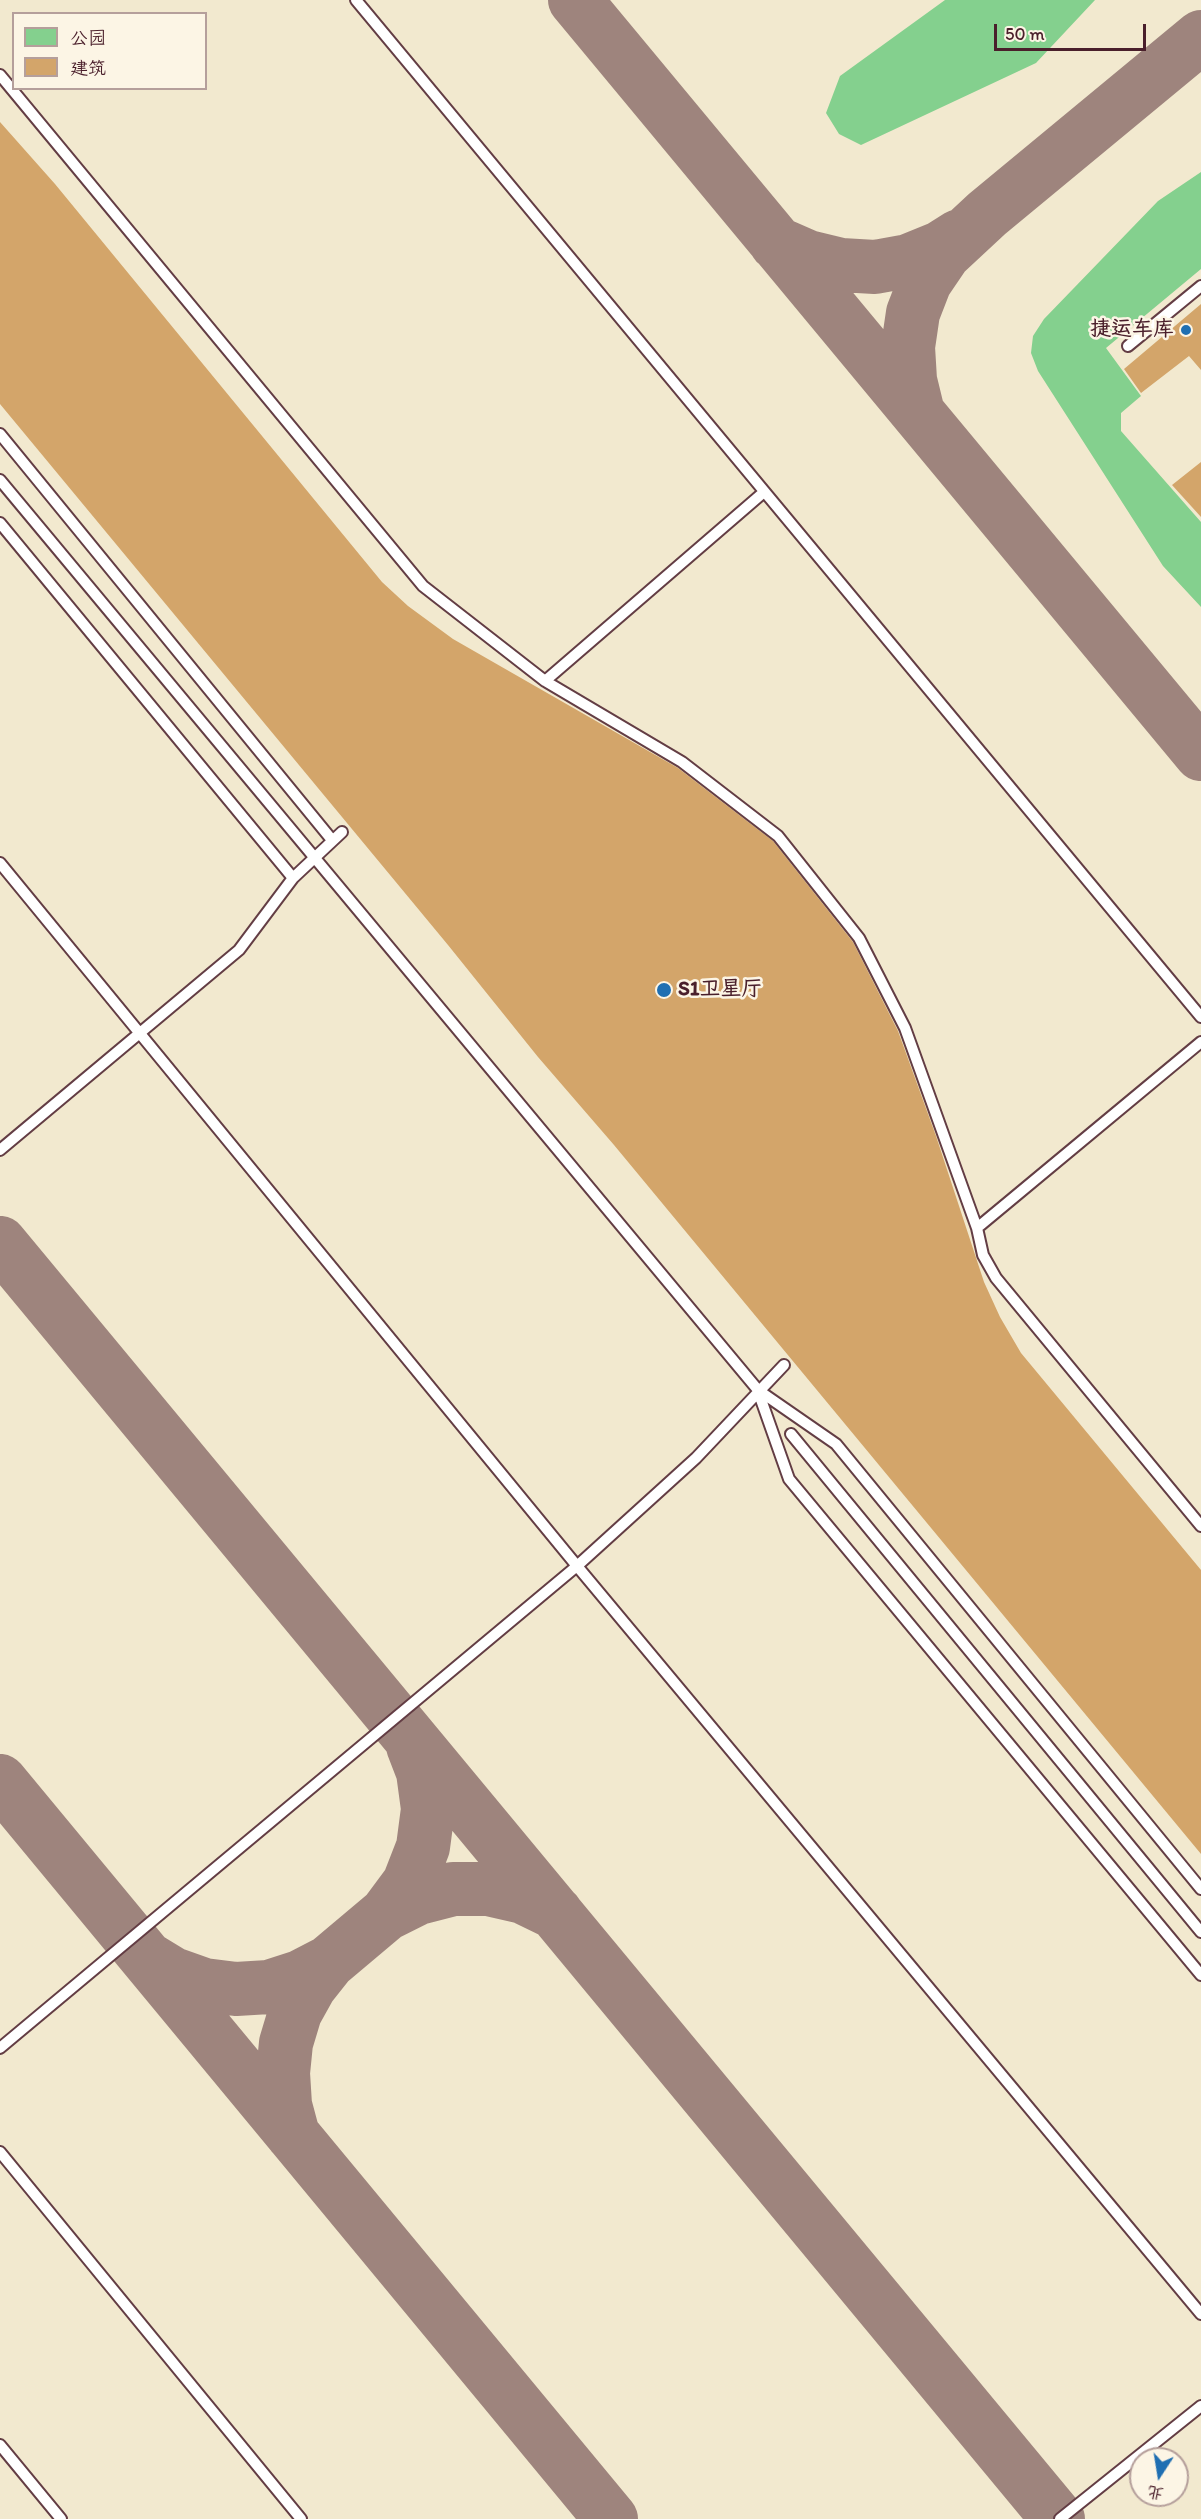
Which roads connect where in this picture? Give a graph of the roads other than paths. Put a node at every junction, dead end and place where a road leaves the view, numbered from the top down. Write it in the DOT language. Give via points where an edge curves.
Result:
graph roads {
  1 [pos="356,0"];
  2 [pos="0,75"];
  3 [pos="12,89"];
  4 [pos="12,90"];
  5 [pos="1201,286"];
  6 [pos="1128,346"];
  7 [pos="0,434"];
  8 [pos="0,480"];
  9 [pos="764,492"];
  10 [pos="0,523"];
  11 [pos="546,681"];
  12 [pos="342,832"];
  13 [pos="332,840"];
  14 [pos="312,858"];
  15 [pos="0,863"];
  16 [pos="293,878"];
  17 [pos="1201,1017"];
  18 [pos="141,1034"];
  19 [pos="1201,1042"];
  20 [pos="0,1150"];
  21 [pos="977,1228"];
  22 [pos="784,1365"];
  23 [pos="758,1390"];
  24 [pos="791,1434"];
  25 [pos="1201,1526"];
  26 [pos="577,1566"];
  27 [pos="1201,1889"];
  28 [pos="1201,1932"];
  29 [pos="1201,1975"];
  30 [pos="0,2048"];
  31 [pos="0,2152"];
  32 [pos="1201,2314"];
  33 [pos="1201,2406"];
  34 [pos="0,2445"];
  35 [pos="61,2519"];
  36 [pos="301,2519"];
  37 [pos="1060,2519"];
  1 -- 9 [label="lane"];
  2 -- 3 [label="lane"];
  4 -- 11 [label="lane" via="423,586"];
  5 -- 6 [label="lane"];
  7 -- 13 [label="lane"];
  8 -- 14 [label="lane"];
  9 -- 11 [label="lane"];
  9 -- 17 [label="lane"];
  10 -- 16 [label="lane"];
  11 -- 21 [label="lane" via="682,762 778,836 859,938 905,1028"];
  12 -- 13 [label="lane"];
  13 -- 14 [label="lane"];
  14 -- 16 [label="lane"];
  14 -- 23 [label="lane"];
  15 -- 18 [label="lane"];
  16 -- 18 [label="lane" via="239,950"];
  18 -- 20 [label="lane"];
  18 -- 26 [label="lane"];
  19 -- 21 [label="lane"];
  21 -- 25 [label="lane" via="983,1256 996,1278"];
  22 -- 23 [label="lane"];
  23 -- 26 [label="lane" via="696,1458"];
  23 -- 27 [label="lane" via="836,1444"];
  23 -- 29 [label="lane" via="789,1479"];
  24 -- 28 [label="lane"];
  26 -- 30 [label="lane"];
  26 -- 32 [label="lane"];
  31 -- 36 [label="lane"];
  33 -- 37 [label="lane"];
  34 -- 35 [label="lane"];
}
